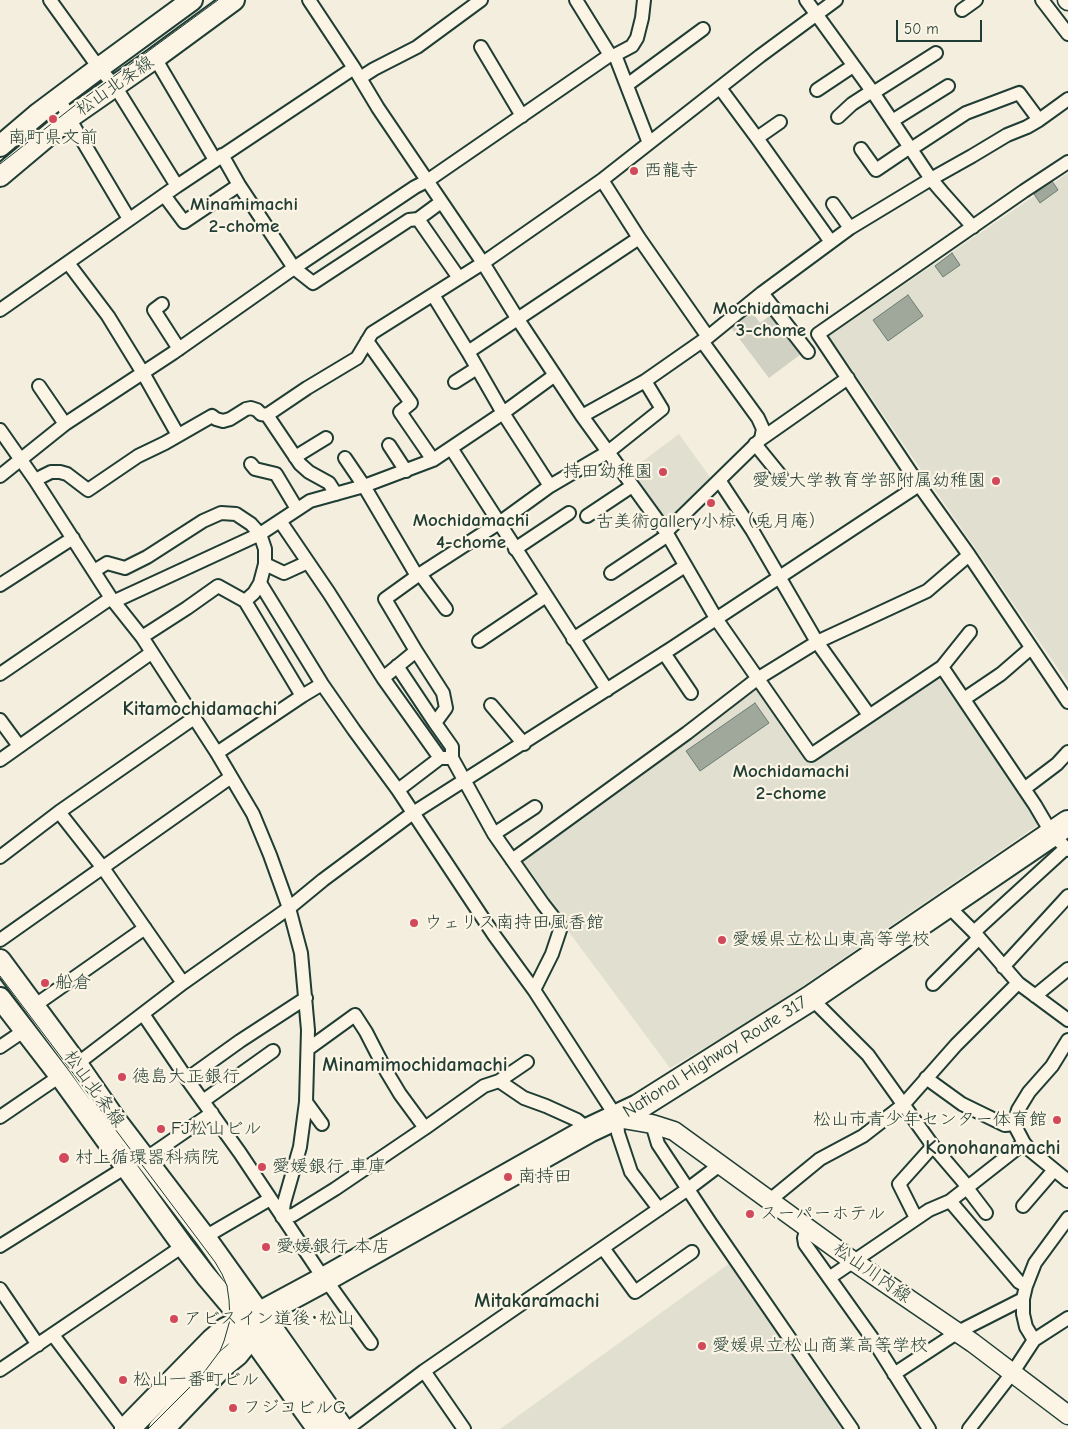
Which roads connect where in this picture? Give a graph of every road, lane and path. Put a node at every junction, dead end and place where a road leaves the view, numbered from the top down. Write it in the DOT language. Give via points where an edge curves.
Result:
graph roads {
  1 [pos="50,0"];
  2 [pos="192,0"];
  3 [pos="234,0"];
  4 [pos="309,0"];
  5 [pos="481,0"];
  6 [pos="576,0"];
  7 [pos="644,0"];
  8 [pos="806,0"];
  9 [pos="836,0"];
  10 [pos="976,0"];
  11 [pos="1042,0"];
  12 [pos="962,10"];
  13 [pos="816,14"];
  14 [pos="703,29"];
  15 [pos="1068,34"];
  16 [pos="481,47"];
  17 [pos="936,53"];
  18 [pos="613,55"];
  19 [pos="156,58"];
  20 [pos="853,66"];
  21 [pos="99,68"];
  22 [pos="357,73"];
  23 [pos="627,85"];
  24 [pos="115,86"];
  25 [pos="948,86"];
  26 [pos="720,88"];
  27 [pos="818,90"];
  28 [pos="873,92"];
  29 [pos="59,98"];
  30 [pos="1068,99"];
  31 [pos="522,116"];
  32 [pos="69,118"];
  33 [pos="838,118"];
  34 [pos="1039,120"];
  35 [pos="892,121"];
  36 [pos="780,122"];
  37 [pos="757,138"];
  38 [pos="649,143"];
  39 [pos="0,146"];
  40 [pos="911,148"];
  41 [pos="861,149"];
  42 [pos="219,158"];
  43 [pos="1068,162"];
  44 [pos="0,176"];
  45 [pos="931,179"];
  46 [pos="602,180"];
  47 [pos="427,181"];
  48 [pos="239,185"];
  49 [pos="177,186"];
  50 [pos="164,195"];
  51 [pos="442,202"];
  52 [pos="833,204"];
  53 [pos="130,219"];
  54 [pos="418,219"];
  55 [pos="973,227"];
  56 [pos="850,228"];
  57 [pos="639,238"];
  58 [pos="831,242"];
  59 [pos="68,263"];
  60 [pos="483,263"];
  61 [pos="294,268"];
  62 [pos="459,278"];
  63 [pos="762,293"];
  64 [pos="433,294"];
  65 [pos="162,304"];
  66 [pos="0,310"];
  67 [pos="517,318"];
  68 [pos="705,339"];
  69 [pos="367,341"];
  70 [pos="179,349"];
  71 [pos="468,352"];
  72 [pos="808,352"];
  73 [pos="477,368"];
  74 [pos="143,373"];
  75 [pos="555,375"];
  76 [pos="848,378"];
  77 [pos="455,382"];
  78 [pos="645,382"];
  79 [pos="39,386"];
  80 [pos="503,413"];
  81 [pos="267,414"];
  82 [pos="582,416"];
  83 [pos="65,424"];
  84 [pos="0,430"];
  85 [pos="178,435"];
  86 [pos="326,438"];
  87 [pos="758,442"];
  88 [pos="389,445"];
  89 [pos="451,448"];
  90 [pos="608,452"];
  91 [pos="295,457"];
  92 [pos="345,458"];
  93 [pos="21,460"];
  94 [pos="432,460"];
  95 [pos="251,464"];
  96 [pos="406,471"];
  97 [pos="0,476"];
  98 [pos="781,476"];
  99 [pos="35,480"];
  100 [pos="719,480"];
  101 [pos="919,485"];
  102 [pos="364,486"];
  103 [pos="550,486"];
  104 [pos="632,486"];
  105 [pos="336,494"];
  106 [pos="297,509"];
  107 [pos="569,513"];
  108 [pos="587,516"];
  109 [pos="280,521"];
  110 [pos="499,523"];
  111 [pos="260,534"];
  112 [pos="667,534"];
  113 [pos="73,538"];
  114 [pos="516,549"];
  115 [pos="969,556"];
  116 [pos="308,562"];
  117 [pos="265,564"];
  118 [pos="686,566"];
  119 [pos="94,571"];
  120 [pos="611,573"];
  121 [pos="418,575"];
  122 [pos="780,578"];
  123 [pos="260,583"];
  124 [pos="0,585"];
  125 [pos="546,596"];
  126 [pos="113,599"];
  127 [pos="245,602"];
  128 [pos="446,609"];
  129 [pos="717,620"];
  130 [pos="970,632"];
  131 [pos="142,637"];
  132 [pos="573,639"];
  133 [pos="479,641"];
  134 [pos="817,642"];
  135 [pos="1031,648"];
  136 [pos="416,651"];
  137 [pos="151,653"];
  138 [pos="664,654"];
  139 [pos="397,666"];
  140 [pos="942,667"];
  141 [pos="0,674"];
  142 [pos="383,678"];
  143 [pos="758,679"];
  144 [pos="322,684"];
  145 [pos="607,690"];
  146 [pos="691,693"];
  147 [pos="302,696"];
  148 [pos="964,700"];
  149 [pos="1068,702"];
  150 [pos="491,705"];
  151 [pos="869,716"];
  152 [pos="194,718"];
  153 [pos="0,720"];
  154 [pos="435,723"];
  155 [pos="524,744"];
  156 [pos="19,746"];
  157 [pos="1068,752"];
  158 [pos="217,753"];
  159 [pos="446,758"];
  160 [pos="0,760"];
  161 [pos="231,777"];
  162 [pos="465,780"];
  163 [pos="1024,789"];
  164 [pos="398,790"];
  165 [pos="535,806"];
  166 [pos="59,812"];
  167 [pos="413,813"];
  168 [pos="494,834"];
  169 [pos="1063,839"];
  170 [pos="0,857"];
  171 [pos="512,860"];
  172 [pos="103,868"];
  173 [pos="1068,896"];
  174 [pos="947,905"];
  175 [pos="289,908"];
  176 [pos="145,928"];
  177 [pos="976,935"];
  178 [pos="0,940"];
  179 [pos="0,960"];
  180 [pos="1003,967"];
  181 [pos="1068,969"];
  182 [pos="184,983"];
  183 [pos="1018,983"];
  184 [pos="933,984"];
  185 [pos="534,990"];
  186 [pos="1035,996"];
  187 [pos="0,998"];
  188 [pos="306,998"];
  189 [pos="811,998"];
  190 [pos="34,1006"];
  191 [pos="143,1014"];
  192 [pos="1068,1020"];
  193 [pos="25,1030"];
  194 [pos="1068,1040"];
  195 [pos="0,1047"];
  196 [pos="308,1049"];
  197 [pos="273,1051"];
  198 [pos="527,1062"];
  199 [pos="77,1064"];
  200 [pos="60,1076"];
  201 [pos="926,1078"];
  202 [pos="187,1079"];
  203 [pos="499,1081"];
  204 [pos="203,1101"];
  205 [pos="306,1102"];
  206 [pos="903,1105"];
  207 [pos="212,1113"];
  208 [pos="0,1117"];
  209 [pos="617,1118"];
  210 [pos="322,1124"];
  211 [pos="652,1124"];
  212 [pos="1014,1124"];
  213 [pos="426,1128"];
  214 [pos="589,1130"];
  215 [pos="1024,1143"];
  216 [pos="933,1146"];
  217 [pos="146,1159"];
  218 [pos="721,1164"];
  219 [pos="126,1167"];
  220 [pos="1054,1170"];
  221 [pos="1068,1181"];
  222 [pos="968,1188"];
  223 [pos="688,1189"];
  224 [pos="270,1199"];
  225 [pos="770,1200"];
  226 [pos="950,1201"];
  227 [pos="1023,1206"];
  228 [pos="659,1209"];
  229 [pos="986,1213"];
  230 [pos="282,1217"];
  231 [pos="916,1218"];
  232 [pos="1068,1218"];
  233 [pos="807,1228"];
  234 [pos="204,1237"];
  235 [pos="0,1246"];
  236 [pos="183,1246"];
  237 [pos="602,1248"];
  238 [pos="692,1252"];
  239 [pos="853,1261"];
  240 [pos="829,1278"];
  241 [pos="325,1279"];
  242 [pos="0,1288"];
  243 [pos="1025,1292"];
  244 [pos="1068,1318"];
  245 [pos="252,1323"];
  246 [pos="958,1332"];
  247 [pos="53,1335"];
  248 [pos="1034,1340"];
  249 [pos="372,1343"];
  250 [pos="38,1345"];
  251 [pos="0,1370"];
  252 [pos="424,1371"];
  253 [pos="1013,1372"];
  254 [pos="894,1374"];
  255 [pos="1068,1415"];
  256 [pos="126,1429"];
  257 [pos="161,1429"];
  258 [pos="320,1429"];
  259 [pos="343,1429"];
  260 [pos="464,1429"];
  261 [pos="852,1429"];
  262 [pos="929,1429"];
  263 [pos="970,1429"];
  1 -- 21 [label="street"];
  2 -- 21 [label="main road, 松山北条線"];
  3 -- 19 [label="main road, 松山北条線"];
  4 -- 22 [label="street"];
  5 -- 22 [label="street" via="417,46 374,69"];
  6 -- 18 [label="street"];
  7 -- 18 [label="street" via="637,38 632,46"];
  8 -- 13 [label="street"];
  9 -- 13 [label="street"];
  10 -- 12 [label="street"];
  11 -- 15 [label="street"];
  13 -- 20 [label="street"];
  13 -- 26 [label="street"];
  14 -- 23 [label="street"];
  16 -- 31 [label="street"];
  17 -- 28 [label="street"];
  18 -- 23 [label="street"];
  18 -- 31 [label="street"];
  19 -- 24 [label="main road, 松山北条線"];
  19 -- 42 [label="street"];
  20 -- 27 [label="street"];
  20 -- 28 [label="street"];
  21 -- 24 [label="street"];
  21 -- 29 [label="main road, 松山北条線"];
  22 -- 42 [label="street"];
  22 -- 47 [label="street"];
  23 -- 38 [label="street"];
  24 -- 32 [label="main road, 松山北条線"];
  24 -- 49 [label="street"];
  25 -- 35 [label="street"];
  26 -- 37 [label="street"];
  26 -- 38 [label="street"];
  28 -- 33 [label="street" via="852,104"];
  28 -- 35 [label="street"];
  29 -- 32 [label="street"];
  29 -- 39 [label="main road, 松山北条線"];
  30 -- 34 [label="street"];
  31 -- 47 [label="street"];
  32 -- 44 [label="main road, 松山北条線"];
  32 -- 53 [label="street"];
  34 -- 40 [label="street" via="1019,93 966,114"];
  34 -- 45 [label="street"];
  35 -- 40 [label="street"];
  36 -- 37 [label="street"];
  37 -- 58 [label="street"];
  38 -- 46 [label="street"];
  40 -- 41 [label="street" via="876,170"];
  40 -- 45 [label="street"];
  42 -- 48 [label="street"];
  42 -- 49 [label="street"];
  43 -- 55 [label="street"];
  45 -- 55 [label="street"];
  45 -- 56 [label="street"];
  46 -- 57 [label="street"];
  46 -- 60 [label="street"];
  47 -- 51 [label="street"];
  47 -- 61 [label="street"];
  48 -- 50 [label="street" via="184,222"];
  48 -- 61 [label="street"];
  49 -- 50 [label="street"];
  50 -- 53 [label="street"];
  51 -- 54 [label="street"];
  51 -- 60 [label="street"];
  52 -- 56 [label="street"];
  53 -- 59 [label="street"];
  54 -- 61 [label="street" via="409,220 313,283"];
  54 -- 62 [label="street"];
  55 -- 76 [label="street" via="818,334"];
  56 -- 58 [label="street"];
  57 -- 67 [label="street"];
  57 -- 68 [label="street"];
  58 -- 63 [label="street"];
  59 -- 66 [label="street"];
  59 -- 74 [label="street" via="108,316"];
  60 -- 62 [label="street"];
  60 -- 67 [label="street"];
  61 -- 70 [label="street"];
  62 -- 64 [label="street"];
  63 -- 68 [label="street"];
  63 -- 72 [label="street"];
  64 -- 69 [label="street" via="372,333"];
  64 -- 71 [label="street"];
  65 -- 70 [label="street" via="154,310"];
  67 -- 71 [label="street"];
  67 -- 75 [label="street"];
  68 -- 78 [label="street"];
  68 -- 87 [label="street" via="764,429"];
  69 -- 81 [label="street" via="357,358"];
  69 -- 94 [label="street" via="411,403 400,412"];
  70 -- 74 [label="street"];
  71 -- 73 [label="street"];
  73 -- 77 [label="street"];
  73 -- 80 [label="street"];
  74 -- 83 [label="street"];
  74 -- 85 [label="street"];
  75 -- 80 [label="street"];
  75 -- 82 [label="street"];
  76 -- 87 [label="street"];
  76 -- 101 [label="street"];
  78 -- 82 [label="street"];
  78 -- 90 [label="street" via="662,409"];
  79 -- 83 [label="street"];
  80 -- 89 [label="street"];
  80 -- 103 [label="street"];
  81 -- 85 [label="street" via="251,408 223,421 212,416"];
  81 -- 91 [label="street"];
  82 -- 90 [label="street"];
  83 -- 93 [label="street"];
  84 -- 93 [label="street"];
  85 -- 99 [label="street" via="138,456 88,490 60,472 51,472"];
  86 -- 91 [label="street"];
  87 -- 98 [label="street"];
  87 -- 100 [label="street"];
  88 -- 96 [label="street"];
  89 -- 94 [label="street"];
  89 -- 110 [label="street"];
  90 -- 103 [label="street"];
  90 -- 104 [label="street"];
  91 -- 105 [label="street" via="309,472 329,483"];
  92 -- 102 [label="street"];
  93 -- 97 [label="street"];
  93 -- 99 [label="street"];
  94 -- 96 [label="street"];
  95 -- 106 [label="street" via="255,469 276,474"];
  96 -- 102 [label="street"];
  99 -- 113 [label="street"];
  100 -- 112 [label="street"];
  100 -- 122 [label="street"];
  101 -- 115 [label="street"];
  101 -- 122 [label="street"];
  102 -- 105 [label="street"];
  102 -- 121 [label="street"];
  103 -- 110 [label="street"];
  104 -- 108 [label="street"];
  104 -- 112 [label="street"];
  105 -- 106 [label="street" via="310,501"];
  106 -- 109 [label="street"];
  107 -- 114 [label="street"];
  109 -- 111 [label="street"];
  109 -- 116 [label="street"];
  110 -- 114 [label="street"];
  110 -- 121 [label="street"];
  111 -- 117 [label="street"];
  111 -- 119 [label="street" via="236,514 221,514 203,521 147,558 125,568 107,563"];
  111 -- 126 [label="street"];
  112 -- 118 [label="street"];
  112 -- 120 [label="street"];
  113 -- 119 [label="street"];
  113 -- 124 [label="street"];
  114 -- 125 [label="street"];
  115 -- 134 [label="street" via="927,591"];
  115 -- 135 [label="street"];
  116 -- 117 [label="street" via="284,573"];
  116 -- 142 [label="street"];
  117 -- 123 [label="street"];
  118 -- 129 [label="street"];
  118 -- 132 [label="street"];
  119 -- 126 [label="street"];
  121 -- 128 [label="street"];
  121 -- 136 [label="street" via="385,599"];
  122 -- 129 [label="street"];
  122 -- 134 [label="street"];
  123 -- 127 [label="street"];
  123 -- 144 [label="street"];
  125 -- 132 [label="street"];
  125 -- 133 [label="street"];
  126 -- 131 [label="street"];
  126 -- 141 [label="street"];
  127 -- 131 [label="street" via="218,586"];
  127 -- 147 [label="street"];
  129 -- 138 [label="street"];
  129 -- 143 [label="street"];
  130 -- 140 [label="street"];
  131 -- 137 [label="street"];
  132 -- 145 [label="street"];
  134 -- 143 [label="street"];
  134 -- 151 [label="street"];
  135 -- 148 [label="street"];
  135 -- 149 [label="street"];
  136 -- 139 [label="street"];
  136 -- 154 [label="street" via="443,693 446,708"];
  137 -- 152 [label="street"];
  137 -- 156 [label="street"];
  138 -- 145 [label="street"];
  138 -- 146 [label="street"];
  139 -- 142 [label="street"];
  139 -- 154 [label="street"];
  140 -- 148 [label="street"];
  140 -- 151 [label="street"];
  142 -- 159 [label="street"];
  143 -- 151 [label="street" via="811,755"];
  143 -- 171 [label="street"];
  144 -- 147 [label="street"];
  144 -- 164 [label="street"];
  145 -- 155 [label="street"];
  147 -- 158 [label="street"];
  148 -- 163 [label="street"];
  150 -- 155 [label="street"];
  152 -- 158 [label="street"];
  152 -- 166 [label="street"];
  153 -- 156 [label="street"];
  154 -- 159 [label="street" via="452,747"];
  155 -- 162 [label="street"];
  156 -- 160 [label="street"];
  157 -- 163 [label="street"];
  158 -- 161 [label="street"];
  159 -- 162 [label="street"];
  159 -- 164 [label="street"];
  161 -- 172 [label="street"];
  161 -- 175 [label="street" via="253,814"];
  162 -- 167 [label="street"];
  162 -- 168 [label="street"];
  163 -- 169 [label="street"];
  164 -- 167 [label="street"];
  165 -- 168 [label="street"];
  166 -- 170 [label="street"];
  166 -- 172 [label="street"];
  167 -- 175 [label="street"];
  167 -- 185 [label="street"];
  168 -- 171 [label="street"];
  169 -- 174 [label="highway, National Highway Route 317"];
  169 -- 177 [label="street"];
  171 -- 185 [label="street" via="561,927"];
  172 -- 176 [label="street"];
  172 -- 178 [label="street"];
  173 -- 180 [label="street"];
  174 -- 177 [label="street"];
  174 -- 189 [label="highway, National Highway Route 317"];
  175 -- 182 [label="street"];
  175 -- 188 [label="street" via="301,953"];
  176 -- 182 [label="street"];
  176 -- 190 [label="street"];
  177 -- 180 [label="street"];
  177 -- 184 [label="street"];
  179 -- 190 [label="main road, 松山北条線"];
  180 -- 183 [label="street"];
  181 -- 186 [label="street"];
  182 -- 191 [label="street"];
  183 -- 186 [label="street"];
  183 -- 201 [label="street"];
  185 -- 209 [label="street"];
  186 -- 192 [label="street"];
  187 -- 193 [label="main road, 松山北条線"];
  188 -- 196 [label="street"];
  188 -- 202 [label="street"];
  189 -- 206 [label="street" via="868,1055"];
  189 -- 209 [label="highway, National Highway Route 317"];
  190 -- 199 [label="main road, 松山北条線"];
  191 -- 199 [label="street"];
  191 -- 202 [label="street"];
  193 -- 195 [label="street"];
  193 -- 200 [label="main road, 松山北条線"];
  194 -- 212 [label="street" via="1052,1066 1029,1092"];
  196 -- 205 [label="street"];
  196 -- 213 [label="street" via="355,1015 395,1086"];
  197 -- 204 [label="street"];
  198 -- 203 [label="street"];
  199 -- 217 [label="main road, 松山北条線"];
  200 -- 208 [label="street"];
  200 -- 219 [label="main road, 松山北条線"];
  201 -- 206 [label="street"];
  201 -- 212 [label="street" via="962,1104 1005,1125"];
  202 -- 204 [label="street"];
  203 -- 213 [label="street" via="484,1086"];
  203 -- 214 [label="street" via="524,1098 577,1120"];
  204 -- 207 [label="street"];
  205 -- 210 [label="street"];
  205 -- 230 [label="street" via="300,1147"];
  206 -- 216 [label="street"];
  206 -- 225 [label="street" via="864,1136 820,1159"];
  207 -- 217 [label="street"];
  207 -- 224 [label="street"];
  209 -- 211 [label="main road, 松山川内線"];
  209 -- 214 [label="highway, National Highway Route 317"];
  209 -- 228 [label="street" via="618,1133 630,1172"];
  211 -- 218 [label="main road, 松山川内線" via="674,1131"];
  211 -- 223 [label="street" via="658,1144"];
  212 -- 215 [label="street"];
  213 -- 230 [label="street" via="327,1194 293,1215"];
  214 -- 241 [label="highway, National Highway Route 317"];
  215 -- 220 [label="street"];
  215 -- 222 [label="street"];
  216 -- 222 [label="street"];
  216 -- 231 [label="street" via="899,1184"];
  217 -- 234 [label="main road, 松山北条線"];
  218 -- 223 [label="street"];
  218 -- 225 [label="main road, 松山川内線"];
  219 -- 235 [label="street"];
  219 -- 236 [label="main road, 松山北条線"];
  220 -- 221 [label="street"];
  220 -- 227 [label="street"];
  222 -- 226 [label="street"];
  222 -- 229 [label="street"];
  223 -- 228 [label="street"];
  223 -- 261 [label="street"];
  224 -- 230 [label="street"];
  224 -- 234 [label="street"];
  225 -- 233 [label="main road, 松山川内線"];
  226 -- 231 [label="street"];
  226 -- 243 [label="street"];
  228 -- 237 [label="street"];
  230 -- 241 [label="street"];
  231 -- 239 [label="street"];
  232 -- 243 [label="street" via="1035,1263"];
  233 -- 239 [label="main road, 松山川内線"];
  233 -- 240 [label="street" via="805,1244"];
  234 -- 245 [label="main road, 松山北条線"];
  236 -- 245 [label="main road, 松山北条線" via="206,1276"];
  236 -- 247 [label="street"];
  237 -- 238 [label="street" via="635,1292"];
  237 -- 252 [label="street"];
  239 -- 240 [label="street"];
  239 -- 246 [label="main road, 松山川内線"];
  240 -- 254 [label="street"];
  241 -- 245 [label="highway, National Highway Route 317"];
  241 -- 249 [label="street"];
  242 -- 250 [label="street"];
  243 -- 246 [label="street"];
  243 -- 248 [label="street" via="1023,1314"];
  244 -- 248 [label="street"];
  245 -- 256 [label="highway, National Highway Route 317" via="226,1330"];
  245 -- 257 [label="highway" via="236,1354"];
  245 -- 258 [label="highway"];
  245 -- 259 [label="highway"];
  246 -- 253 [label="main road, 松山川内線"];
  246 -- 254 [label="street"];
  247 -- 250 [label="street"];
  247 -- 256 [label="street"];
  248 -- 253 [label="street"];
  250 -- 251 [label="street"];
  252 -- 259 [label="street"];
  252 -- 260 [label="street"];
  253 -- 255 [label="main road, 松山川内線"];
  253 -- 263 [label="street"];
  254 -- 262 [label="street"];
}
